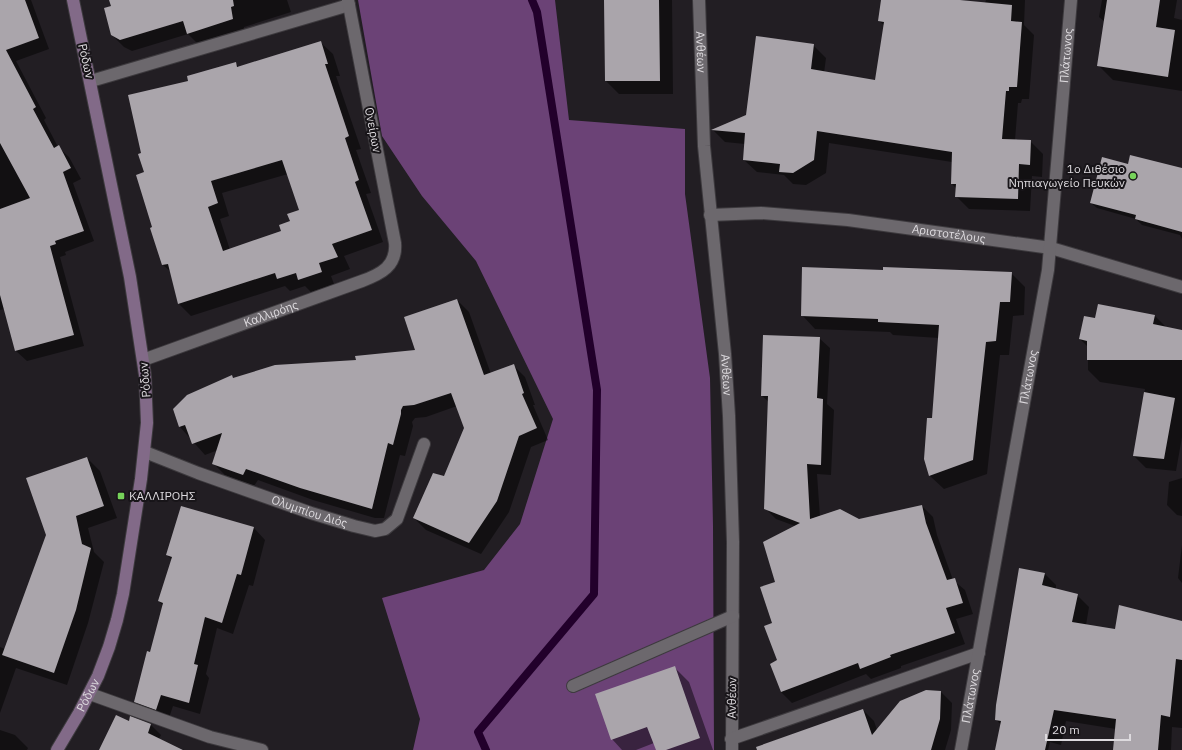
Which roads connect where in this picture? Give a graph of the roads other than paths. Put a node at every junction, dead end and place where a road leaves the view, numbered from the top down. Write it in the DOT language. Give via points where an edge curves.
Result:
graph roads {
  1 [pos="73,0"];
  2 [pos="699,0"];
  3 [pos="1071,0"];
  4 [pos="349,2"];
  5 [pos="91,81"];
  6 [pos="710,215"];
  7 [pos="1051,248"];
  8 [pos="394,260"];
  9 [pos="1182,287"];
  10 [pos="143,360"];
  11 [pos="424,444"];
  12 [pos="145,452"];
  13 [pos="733,616"];
  14 [pos="979,653"];
  15 [pos="573,686"];
  16 [pos="90,694"];
  17 [pos="732,744"];
  18 [pos="57,750"];
  19 [pos="262,750"];
  20 [pos="961,750"];
  1 -- 5 [label="street, Ρόδων"];
  2 -- 6 [label="street, Ανθέων" via="703,130"];
  3 -- 7 [label="street, Πλάτωνος"];
  4 -- 5 [label="street"];
  4 -- 8 [label="street, Ονείρων" via="395,243"];
  5 -- 10 [label="street, Ρόδων" via="130,277"];
  6 -- 7 [label="street, Αριστοτέλους" via="761,213 848,220"];
  6 -- 13 [label="street, Ανθέων" via="729,416"];
  7 -- 9 [label="street, Αριστοτέλους"];
  7 -- 14 [label="street, Πλάτωνος"];
  8 -- 10 [label="street, Καλλιρόης" via="383,272 362,282"];
  10 -- 12 [label="street, Ρόδων" via="147,392"];
  11 -- 12 [label="street, Ολυμπίου Διός" via="397,518 385,529 375,531 297,508"];
  12 -- 16 [label="street, Ρόδων" via="118,614 109,647"];
  13 -- 15 [label="street"];
  13 -- 17 [label="street, Ανθέων"];
  14 -- 17 [label="street"];
  14 -- 20 [label="street, Πλάτωνος"];
  16 -- 18 [label="street, Ρόδων"];
  16 -- 19 [label="street" via="203,734"];
}
